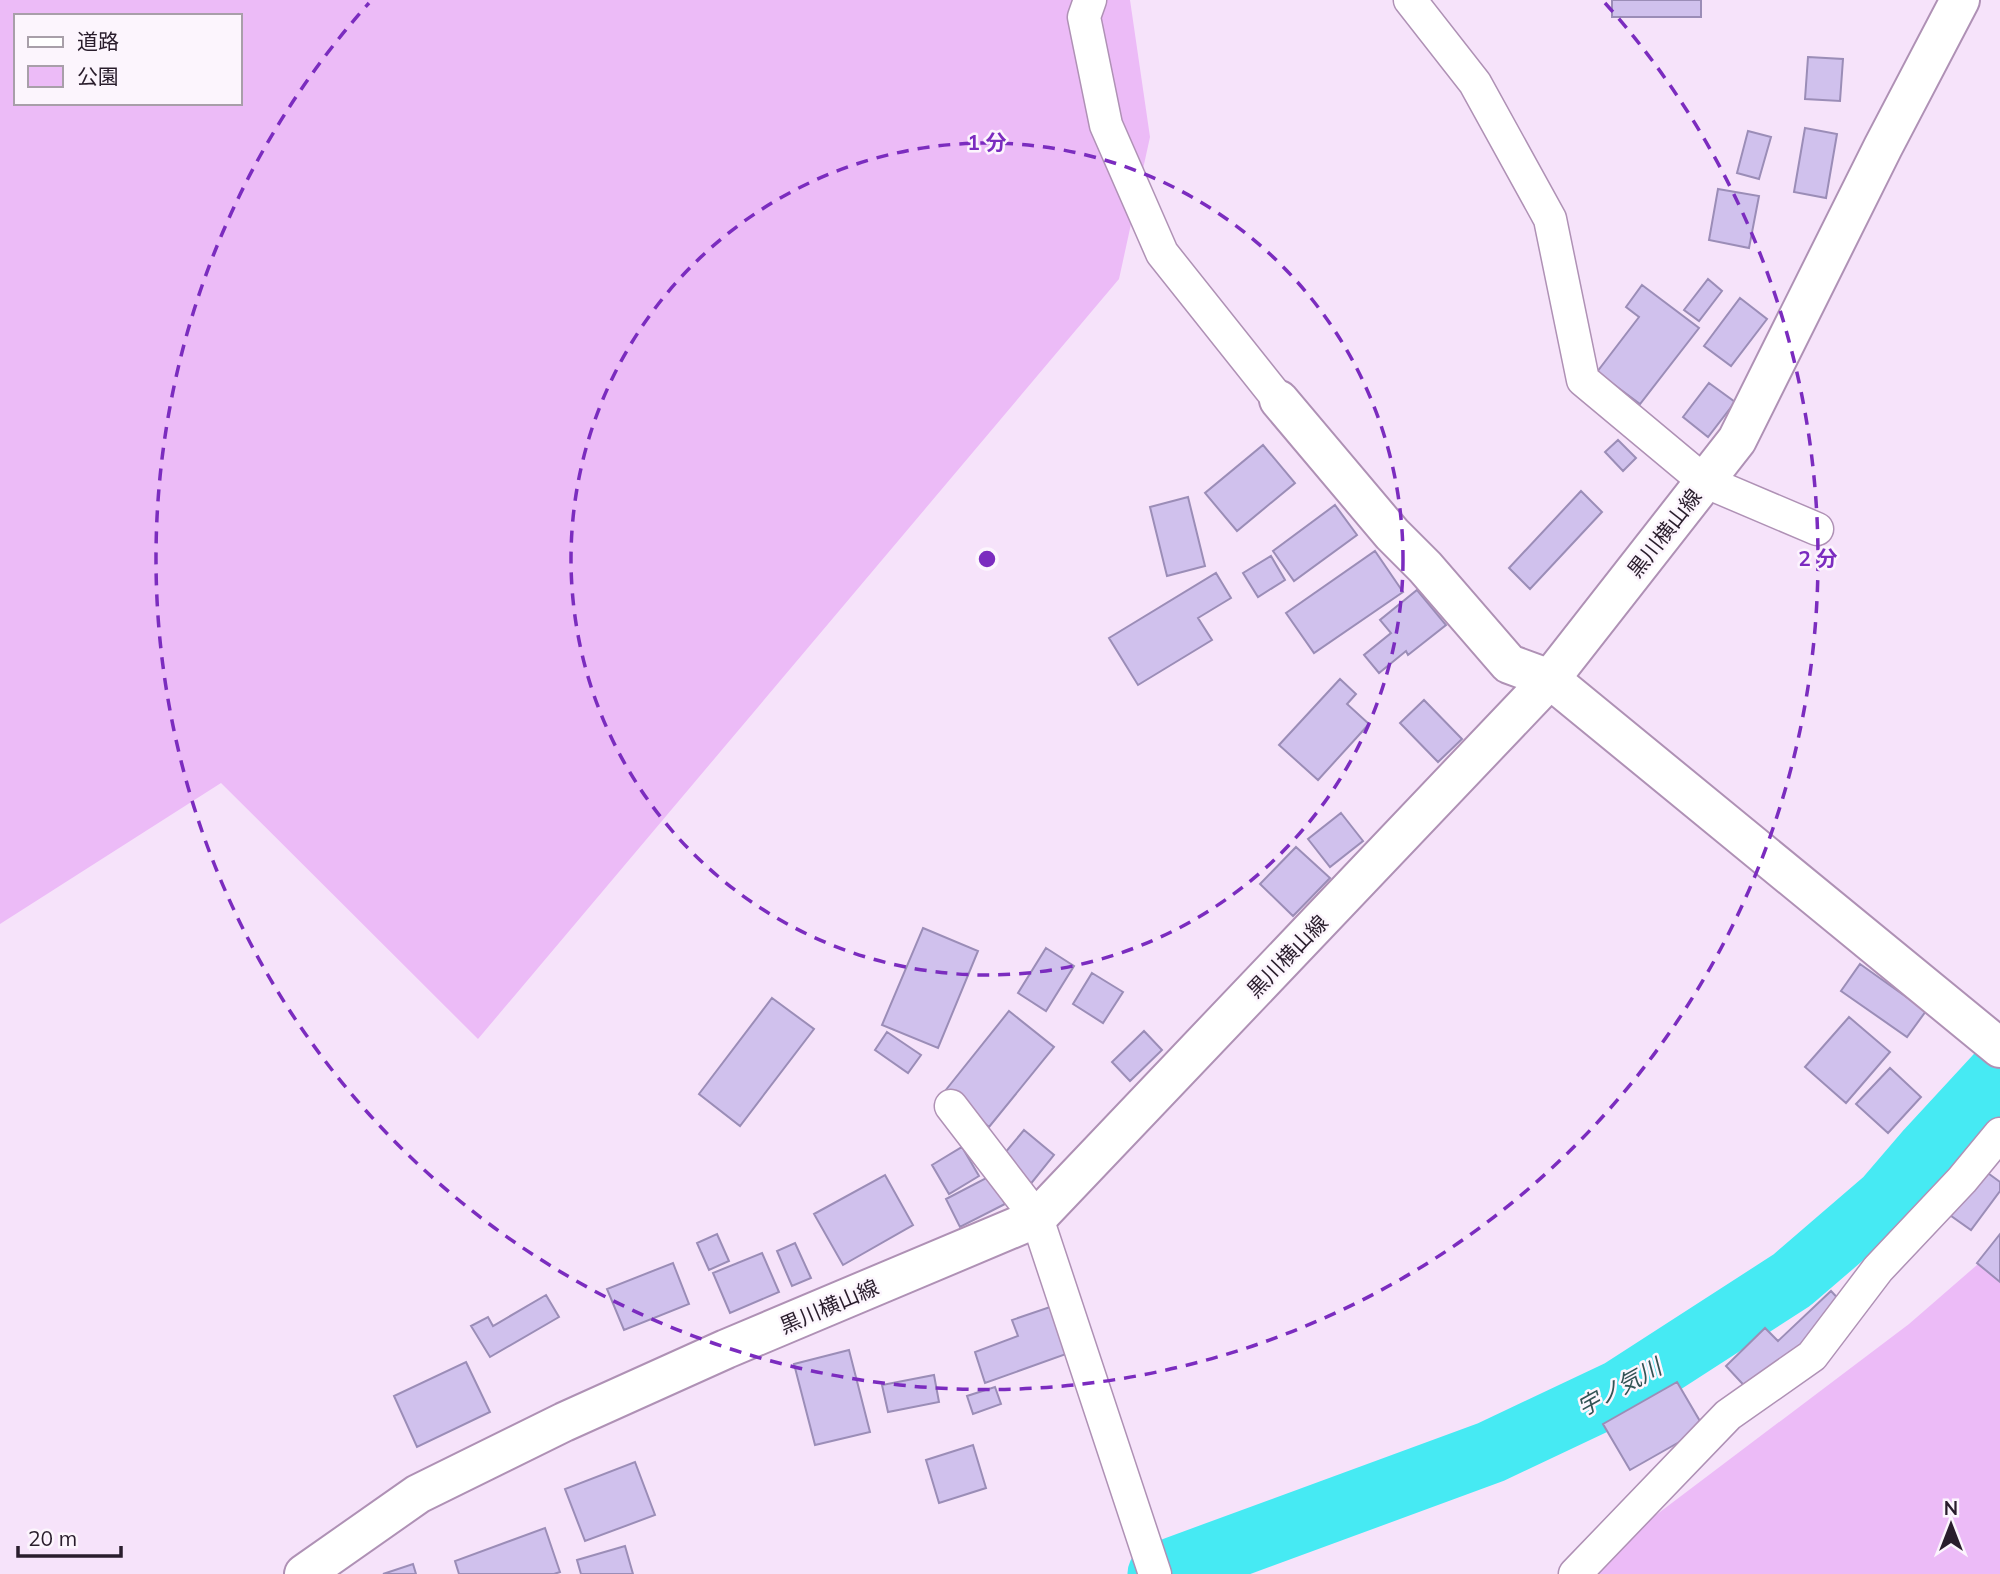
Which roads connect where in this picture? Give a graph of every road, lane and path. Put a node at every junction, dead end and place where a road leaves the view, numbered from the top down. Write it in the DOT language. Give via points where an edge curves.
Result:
graph roads {
  1 [pos="1090,0"];
  2 [pos="1410,0"];
  3 [pos="1960,0"];
  4 [pos="1279,400"];
  5 [pos="1704,481"];
  6 [pos="1817,529"];
  7 [pos="1550,679"];
  8 [pos="1990,1040"];
  9 [pos="951,1106"];
  10 [pos="2000,1134"];
  11 [pos="1037,1218"];
  12 [pos="1153,1569"];
  13 [pos="304,1574"];
  14 [pos="1575,1574"];
  1 -- 4 [label="street" via="1084,17 1107,125 1162,253"];
  2 -- 5 [label="street" via="1475,83 1550,219 1583,380"];
  3 -- 5 [label="main road, 黒川横山線" via="1737,440"];
  4 -- 7 [label="main road" via="1509,664"];
  5 -- 6 [label="street"];
  5 -- 7 [label="main road, 黒川横山線"];
  7 -- 8 [label="main road"];
  7 -- 11 [label="main road, 黒川横山線"];
  9 -- 11 [label="street"];
  10 -- 14 [label="street" via="1878,1269 1812,1356 1728,1415"];
  11 -- 12 [label="street"];
  11 -- 13 [label="main road, 黒川横山線" via="564,1422 418,1494"];
}
